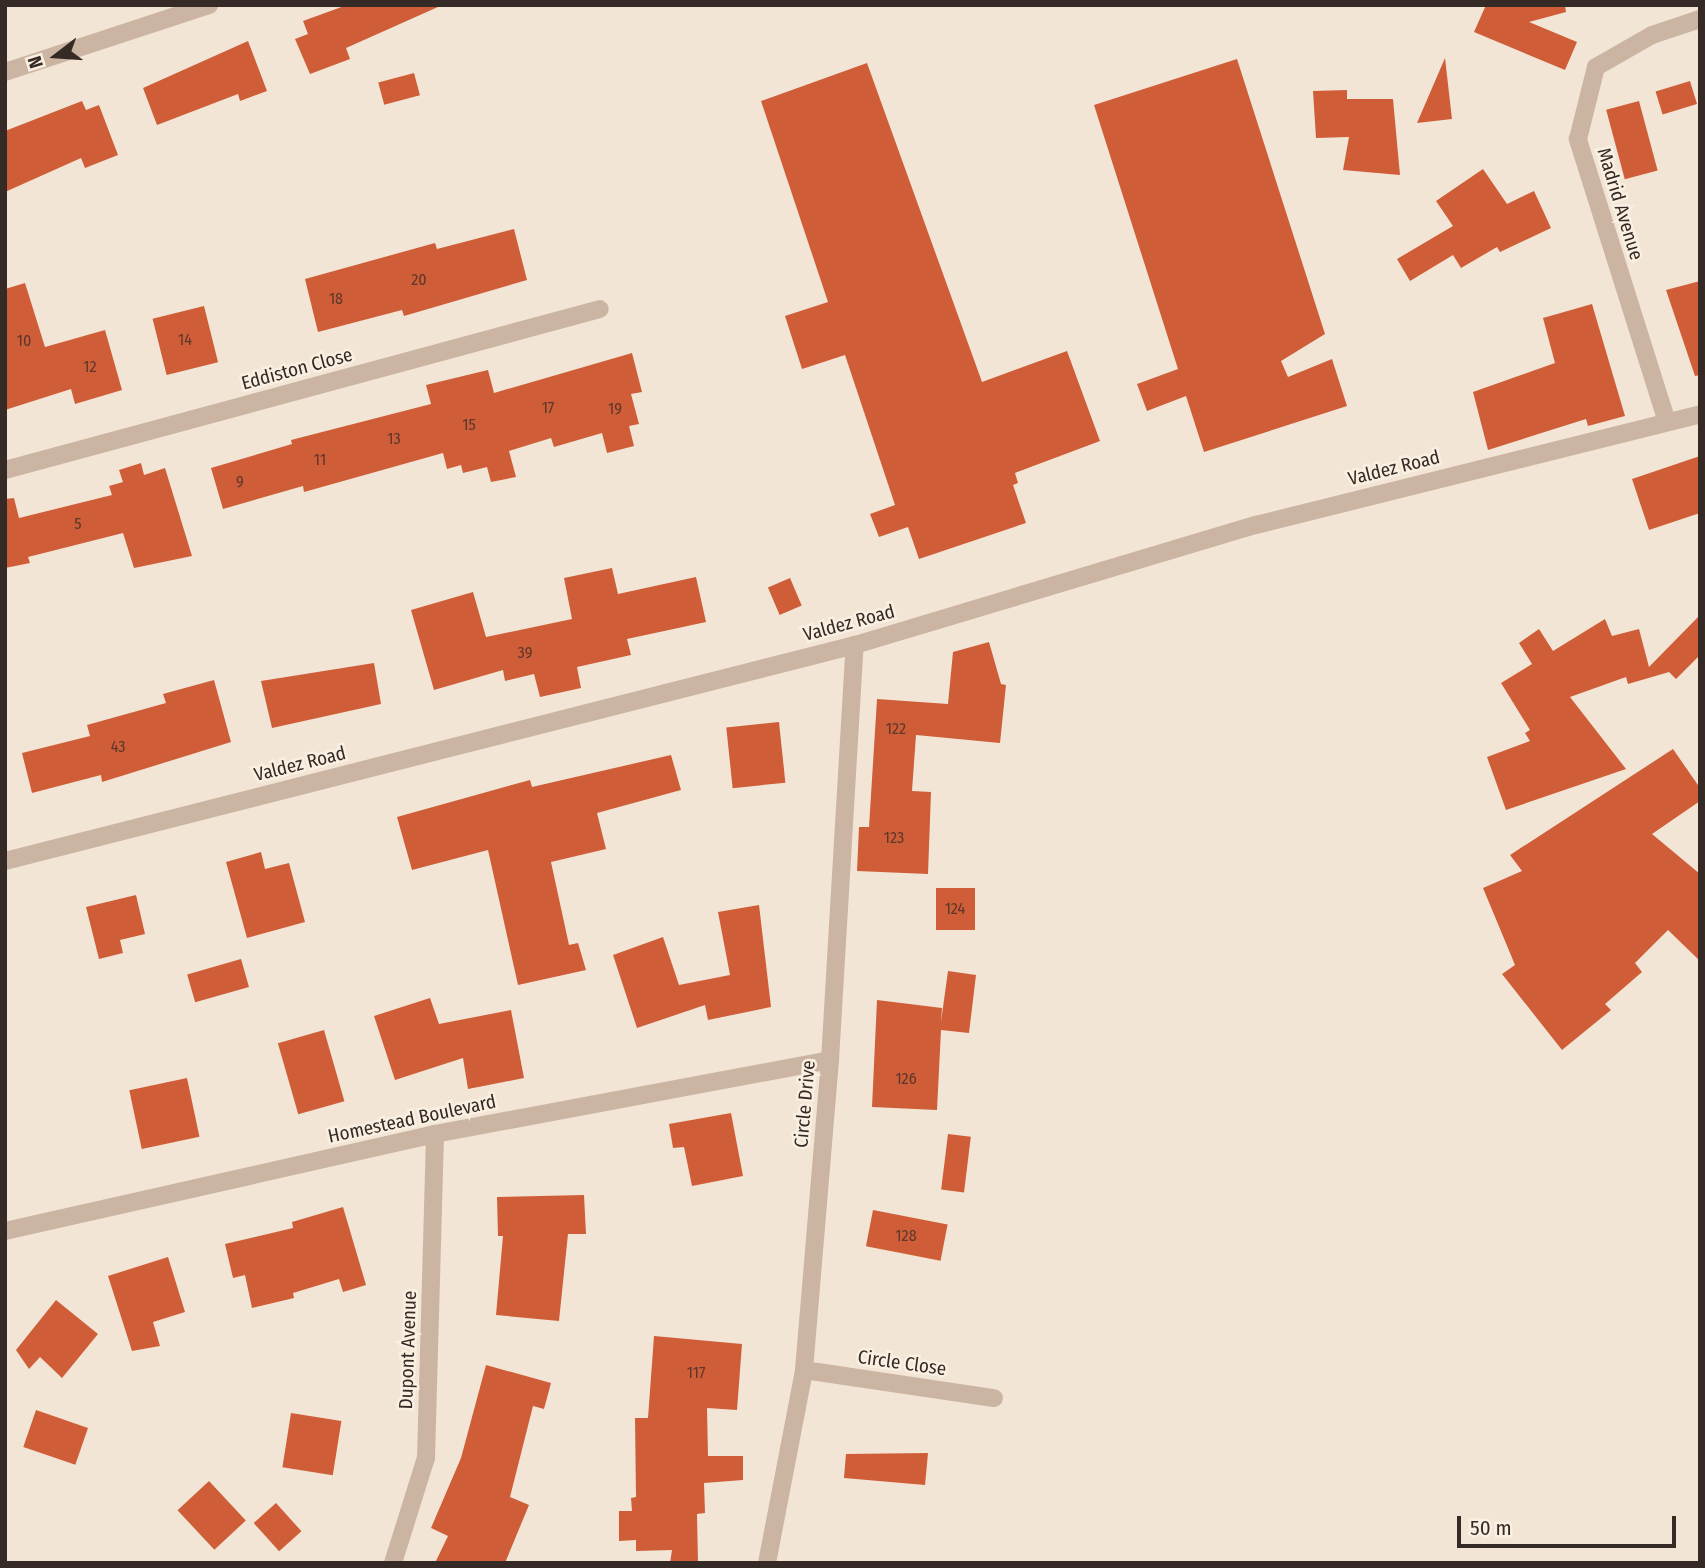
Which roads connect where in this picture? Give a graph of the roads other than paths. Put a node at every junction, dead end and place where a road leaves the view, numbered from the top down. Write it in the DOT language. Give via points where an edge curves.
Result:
graph roads {
  1 [pos="209,5"];
  2 [pos="1700,19"];
  3 [pos="5,72"];
  4 [pos="600,309"];
  5 [pos="1700,414"];
  6 [pos="1667,422"];
  7 [pos="5,470"];
  8 [pos="855,645"];
  9 [pos="5,861"];
  10 [pos="830,1060"];
  11 [pos="435,1134"];
  12 [pos="5,1231"];
  13 [pos="804,1370"];
  14 [pos="994,1398"];
  15 [pos="393,1563"];
  16 [pos="767,1563"];
  1 -- 3 [label="street"];
  2 -- 6 [label="street, Madrid Avenue" via="1652,35 1596,67 1578,139"];
  4 -- 7 [label="street, Eddiston Close"];
  5 -- 6 [label="street, Valdez Road"];
  6 -- 8 [label="street, Valdez Road" via="1256,525"];
  8 -- 9 [label="street, Valdez Road"];
  8 -- 10 [label="street, Circle Drive"];
  10 -- 11 [label="street, Homestead Boulevard"];
  10 -- 13 [label="street, Circle Drive"];
  11 -- 12 [label="street, Homestead Boulevard"];
  11 -- 15 [label="street, Dupont Avenue" via="426,1458"];
  13 -- 14 [label="street, Circle Close"];
  13 -- 16 [label="street, Circle Drive"];
}
